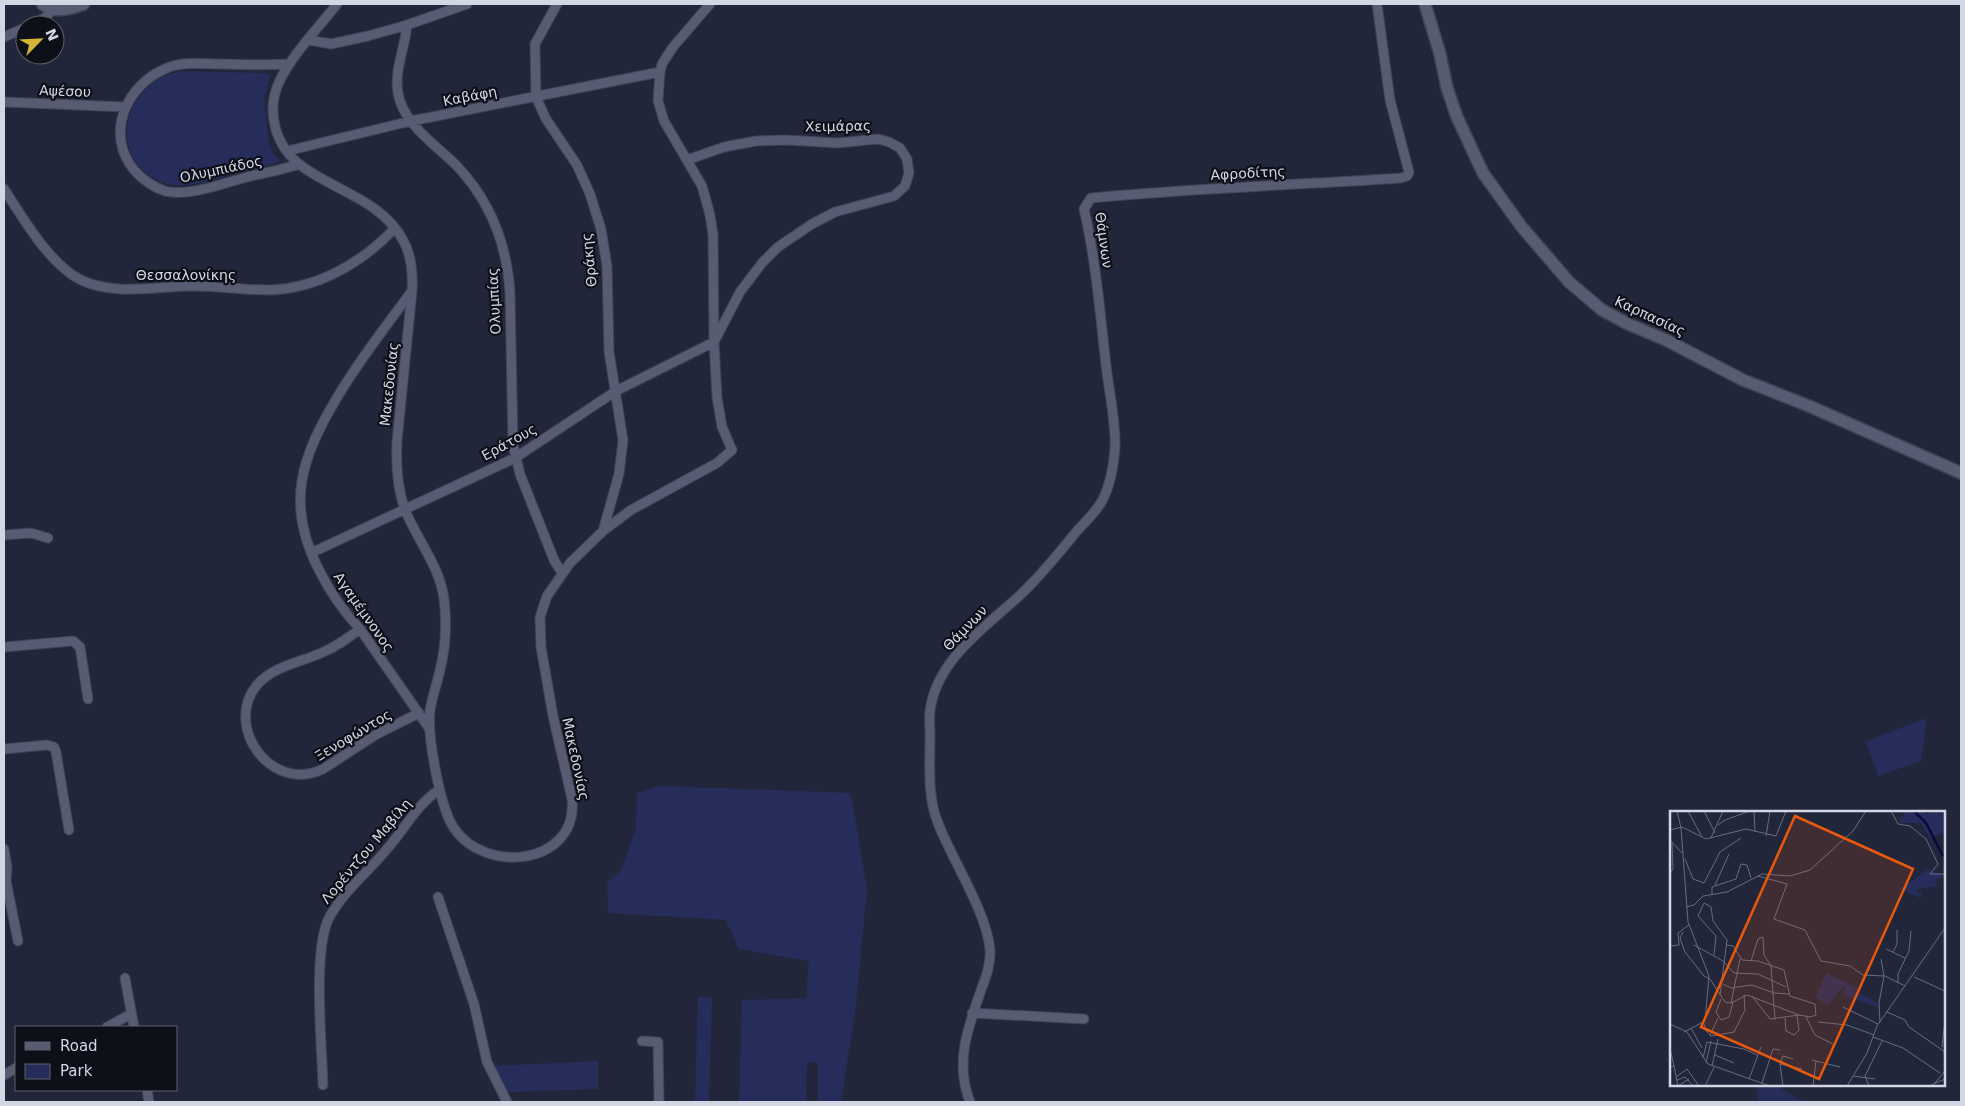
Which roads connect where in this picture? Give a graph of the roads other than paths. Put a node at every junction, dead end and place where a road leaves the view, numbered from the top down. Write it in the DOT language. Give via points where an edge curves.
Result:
graph roads {
  1 [pos="83,4"];
  2 [pos="337,4"];
  3 [pos="467,4"];
  4 [pos="558,4"];
  5 [pos="710,4"];
  6 [pos="1377,4"];
  7 [pos="1425,4"];
  8 [pos="50,6"];
  9 [pos="407,25"];
  10 [pos="309,40"];
  11 [pos="289,64"];
  12 [pos="660,72"];
  13 [pos="536,97"];
  14 [pos="4,102"];
  15 [pos="125,107"];
  16 [pos="412,121"];
  17 [pos="287,151"];
  18 [pos="687,160"];
  19 [pos="299,164"];
  20 [pos="4,189"];
  21 [pos="1091,198"];
  22 [pos="395,228"];
  23 [pos="412,291"];
  24 [pos="714,342"];
  25 [pos="616,391"];
  26 [pos="515,458"];
  27 [pos="1961,473"];
  28 [pos="405,510"];
  29 [pos="603,531"];
  30 [pos="4,535"];
  31 [pos="48,538"];
  32 [pos="310,554"];
  33 [pos="562,573"];
  34 [pos="360,629"];
  35 [pos="4,648"];
  36 [pos="88,699"];
  37 [pos="419,713"];
  38 [pos="430,729"];
  39 [pos="4,749"];
  40 [pos="439,790"];
  41 [pos="69,830"];
  42 [pos="4,848"];
  43 [pos="438,897"];
  44 [pos="18,941"];
  45 [pos="125,978"];
  46 [pos="972,1013"];
  47 [pos="131,1014"];
  48 [pos="1084,1019"];
  49 [pos="109,1026"];
  50 [pos="134,1026"];
  51 [pos="642,1041"];
  52 [pos="323,1085"];
  53 [pos="507,1102"];
  54 [pos="659,1102"];
  55 [pos="970,1102"];
  1 -- 8 [label="main road" via="66,9"];
  2 -- 10 [label="street, Μακεδονίας"];
  3 -- 9 [label="street"];
  4 -- 13 [label="street, Θράκης" via="535,44"];
  5 -- 12 [label="street, Μακεδονίας" via="667,55"];
  6 -- 21 [label="street, Αφροδίτης" via="1390,100 1409,172 1407,176"];
  7 -- 27 [label="street, Καρπασίας" via="1447,88 1483,173 1521,226 1569,282 1602,310 1628,324 1743,380"];
  9 -- 10 [label="street" via="331,44"];
  9 -- 16 [label="street, Ολυμπίας" via="397,86 400,102"];
  10 -- 11 [label="street, Μακεδονίας"];
  11 -- 15 [label="street, Ολυμπιάδος" via="193,63 172,66 147,79"];
  11 -- 17 [label="street, Μακεδονίας" via="277,87 272,107 275,128"];
  12 -- 13 [label="street, Καβάφη"];
  12 -- 18 [label="street, Μακεδονίας" via="660,112"];
  13 -- 16 [label="street, Καβάφη"];
  13 -- 25 [label="street, Θράκης" via="546,119 577,165 601,229 607,266 609,352"];
  14 -- 15 [label="street, Αψέσου"];
  15 -- 19 [label="street, Ολυμπιάδος" via="120,132 124,155 142,178 164,191 189,192"];
  16 -- 17 [label="street, Καβάφη"];
  16 -- 26 [label="street, Ολυμπίας" via="475,187 494,220 499,236 509,274"];
  17 -- 19 [label="street, Μακεδονίας"];
  18 -- 24 [label="street, Μακεδονίας" via="702,186 710,215"];
  18 -- 24 [label="street, Χειμάρας" via="724,147 763,140 838,143 878,139 900,148 909,168 905,186 894,196 829,214 774,251 740,292"];
  19 -- 22 [label="street, Μακεδονίας" via="367,203"];
  20 -- 22 [label="street, Θεσσαλονίκης" via="34,233 67,271 88,283 111,288 203,285 258,290 286,288 340,270 375,247"];
  21 -- 46 [label="street, Θάμνων" via="1084,209 1102,316 1114,426 1115,448 1110,478 1103,500 1054,559 964,646 946,669 930,711 931,789 936,821 977,908 989,944 988,969"];
  22 -- 23 [label="street, Μακεδονίας" via="409,252"];
  23 -- 28 [label="street, Μακεδονίας" via="397,450"];
  23 -- 32 [label="street, Αγαμέμνονος" via="358,364 313,441 303,475 300,504"];
  24 -- 25 [label="street, Εράτους"];
  24 -- 29 [label="street, Μακεδονίας" via="719,415 732,450 717,463 631,510"];
  25 -- 26 [label="street, Εράτους"];
  25 -- 29 [label="street, Θράκης" via="623,452"];
  26 -- 28 [label="street, Εράτους"];
  26 -- 33 [label="street, Ολυμπίας"];
  28 -- 32 [label="street, Εράτους"];
  28 -- 38 [label="street, Μακεδονίας" via="436,571 444,598 446,636 431,706"];
  29 -- 33 [label="street, Μακεδονίας" via="577,554"];
  30 -- 31 [label="street" via="31,533"];
  32 -- 34 [label="street, Αγαμέμνονος" via="331,593"];
  33 -- 40 [label="street, Μακεδονίας" via="544,603 540,636 552,716 572,799 573,813 567,829 554,845 533,855 512,858 490,854 474,848 460,837"];
  34 -- 37 [label="street, Αγαμέμνονος"];
  34 -- 37 [label="street, Ξενοφώντος" via="331,649 280,668 258,684 249,698 246,717 257,752 278,770 298,775 314,774 377,734"];
  35 -- 36 [label="street" via="77,643"];
  37 -- 38 [label="street, Αγαμέμνονος"];
  38 -- 40 [label="street, Μακεδονίας"];
  39 -- 41 [label="street" via="54,747"];
  40 -- 52 [label="street, Λορέντζου Μαβίλη" via="425,801 329,917 320,951"];
  42 -- 44 [label="street" via="8,867 6,881"];
  43 -- 53 [label="street" via="474,1004 487,1062"];
  45 -- 47 [label="street"];
  46 -- 48 [label="street"];
  46 -- 55 [label="street, Θάμνων" via="962,1061"];
  47 -- 49 [label="street"];
  47 -- 50 [label="street"];
  51 -- 54 [label="street" via="658,1042"];
}
